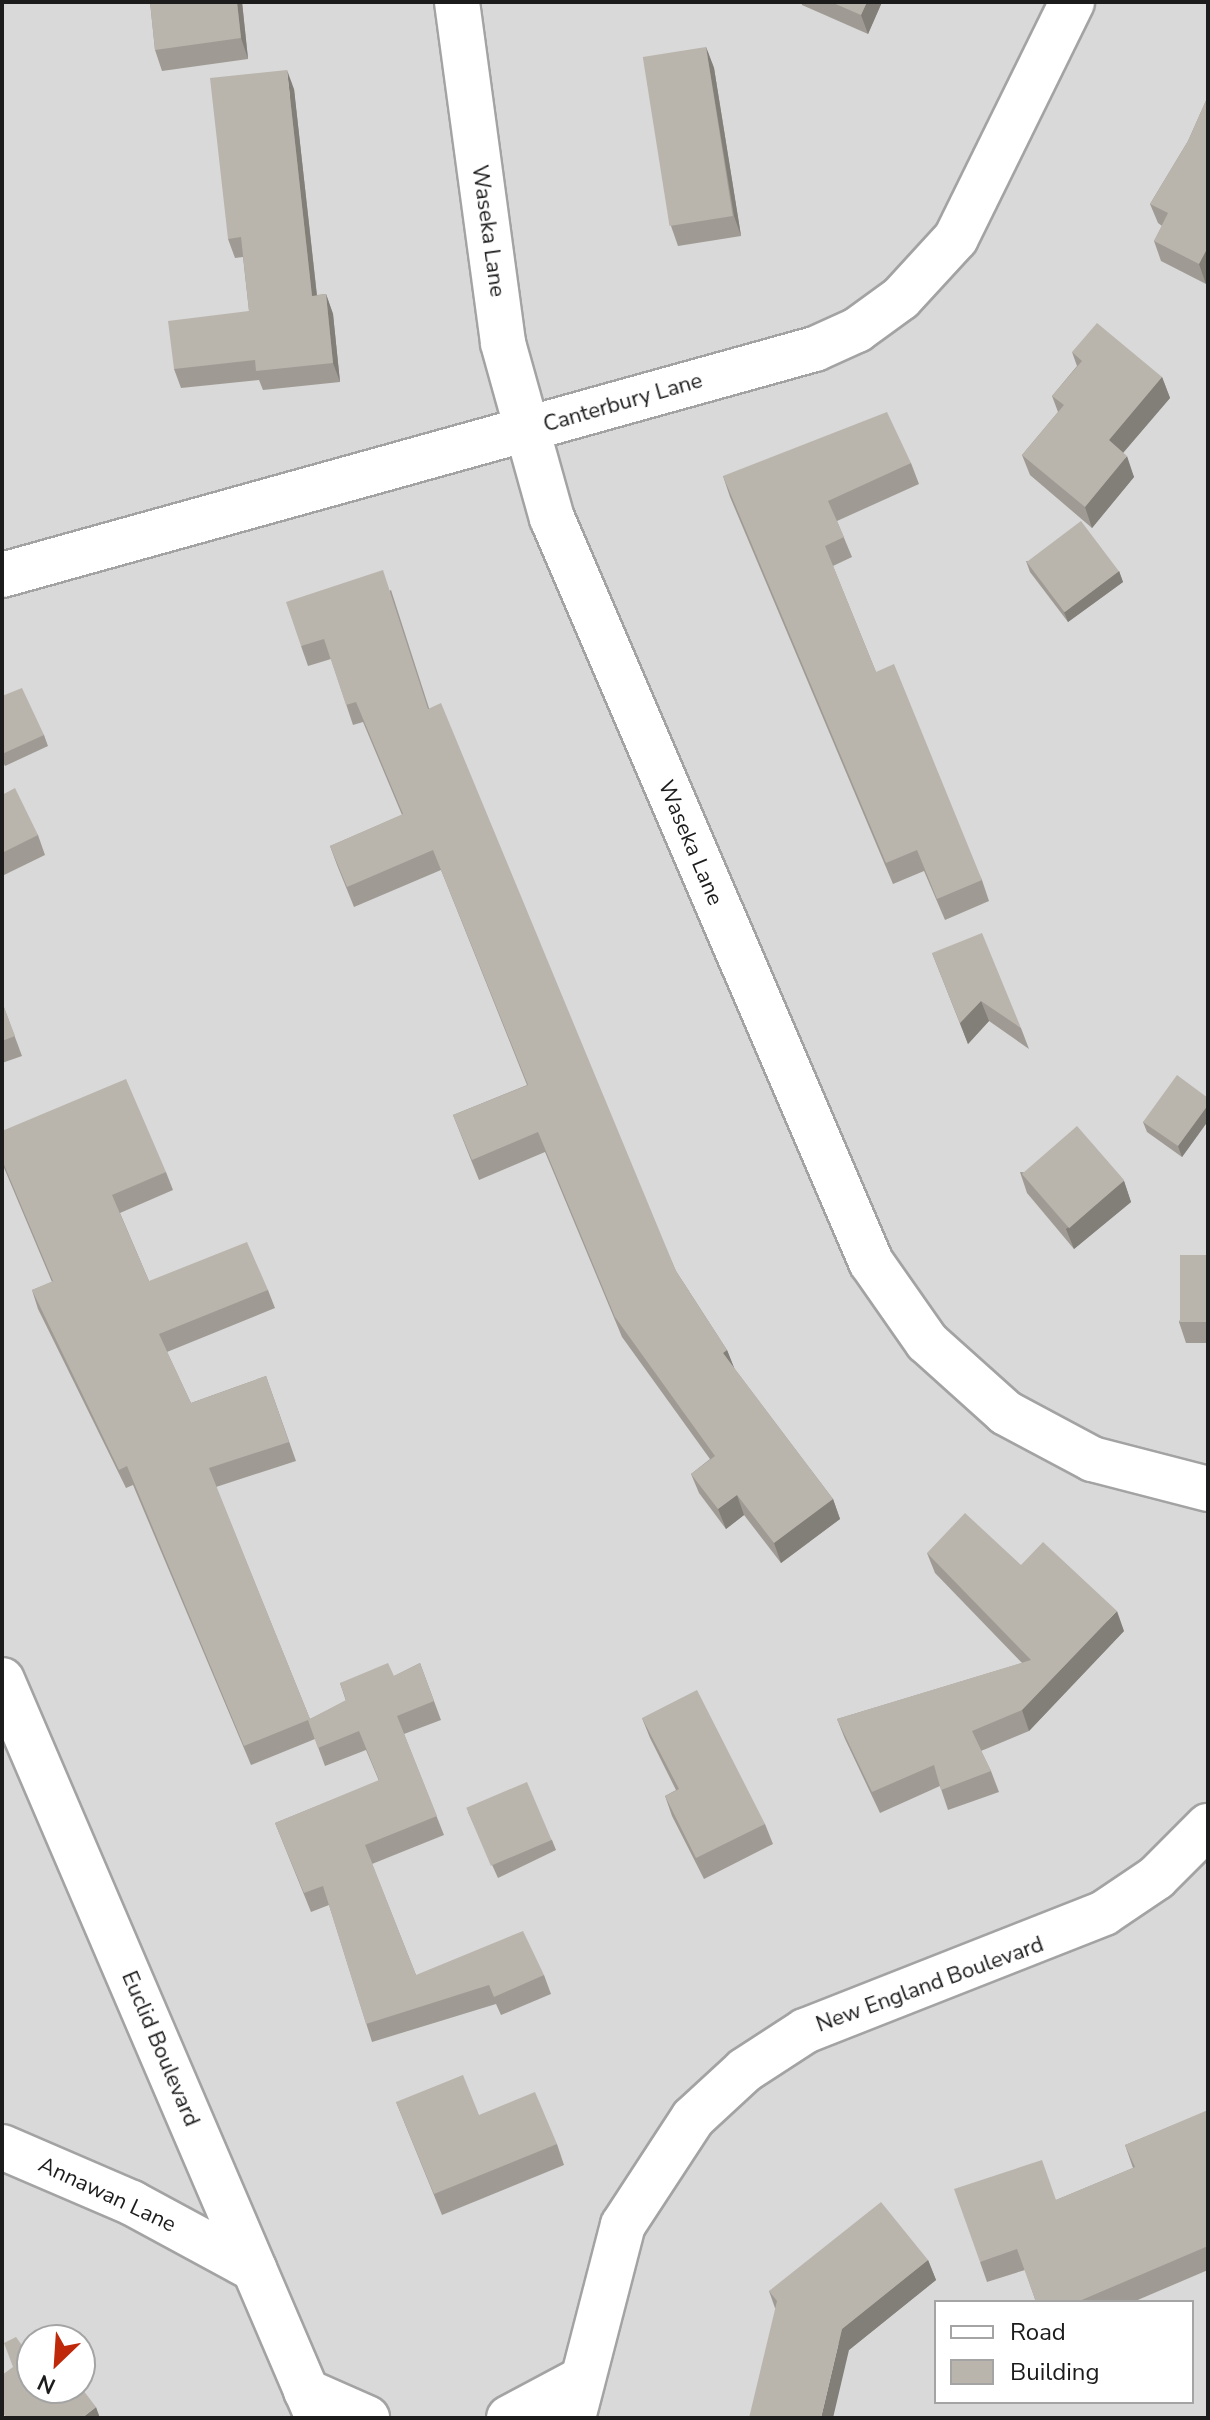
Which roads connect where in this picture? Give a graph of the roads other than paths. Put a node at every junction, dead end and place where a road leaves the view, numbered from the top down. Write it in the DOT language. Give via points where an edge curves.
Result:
graph roads {
  1 [pos="457,2"];
  2 [pos="1072,2"];
  3 [pos="527,430"];
  4 [pos="2,575"];
  5 [pos="1208,1489"];
  6 [pos="2,1680"];
  7 [pos="1208,1826"];
  8 [pos="2,2147"];
  9 [pos="254,2269"];
  10 [pos="577,2399"];
  11 [pos="312,2405"];
  12 [pos="367,2418"];
  13 [pos="509,2418"];
  1 -- 3 [label="street, Waseka Lane" via="503,343"];
  2 -- 3 [label="street, Canterbury Lane" via="956,238 901,298 815,349"];
  3 -- 4 [label="street, Canterbury Lane"];
  3 -- 5 [label="street, Waseka Lane" via="564,548 842,1203 895,1301 964,1380 1051,1441 1143,1477"];
  6 -- 9 [label="street, Euclid Boulevard"];
  7 -- 10 [label="street, New England Boulevard" via="1156,1878 1104,1913 805,2031 745,2070 693,2118 623,2225"];
  8 -- 9 [label="street, Annawan Lane" via="132,2203"];
  9 -- 11 [label="street, Euclid Boulevard"];
  10 -- 13 [label="street, New England Boulevard"];
  11 -- 12 [label="street"];
}
